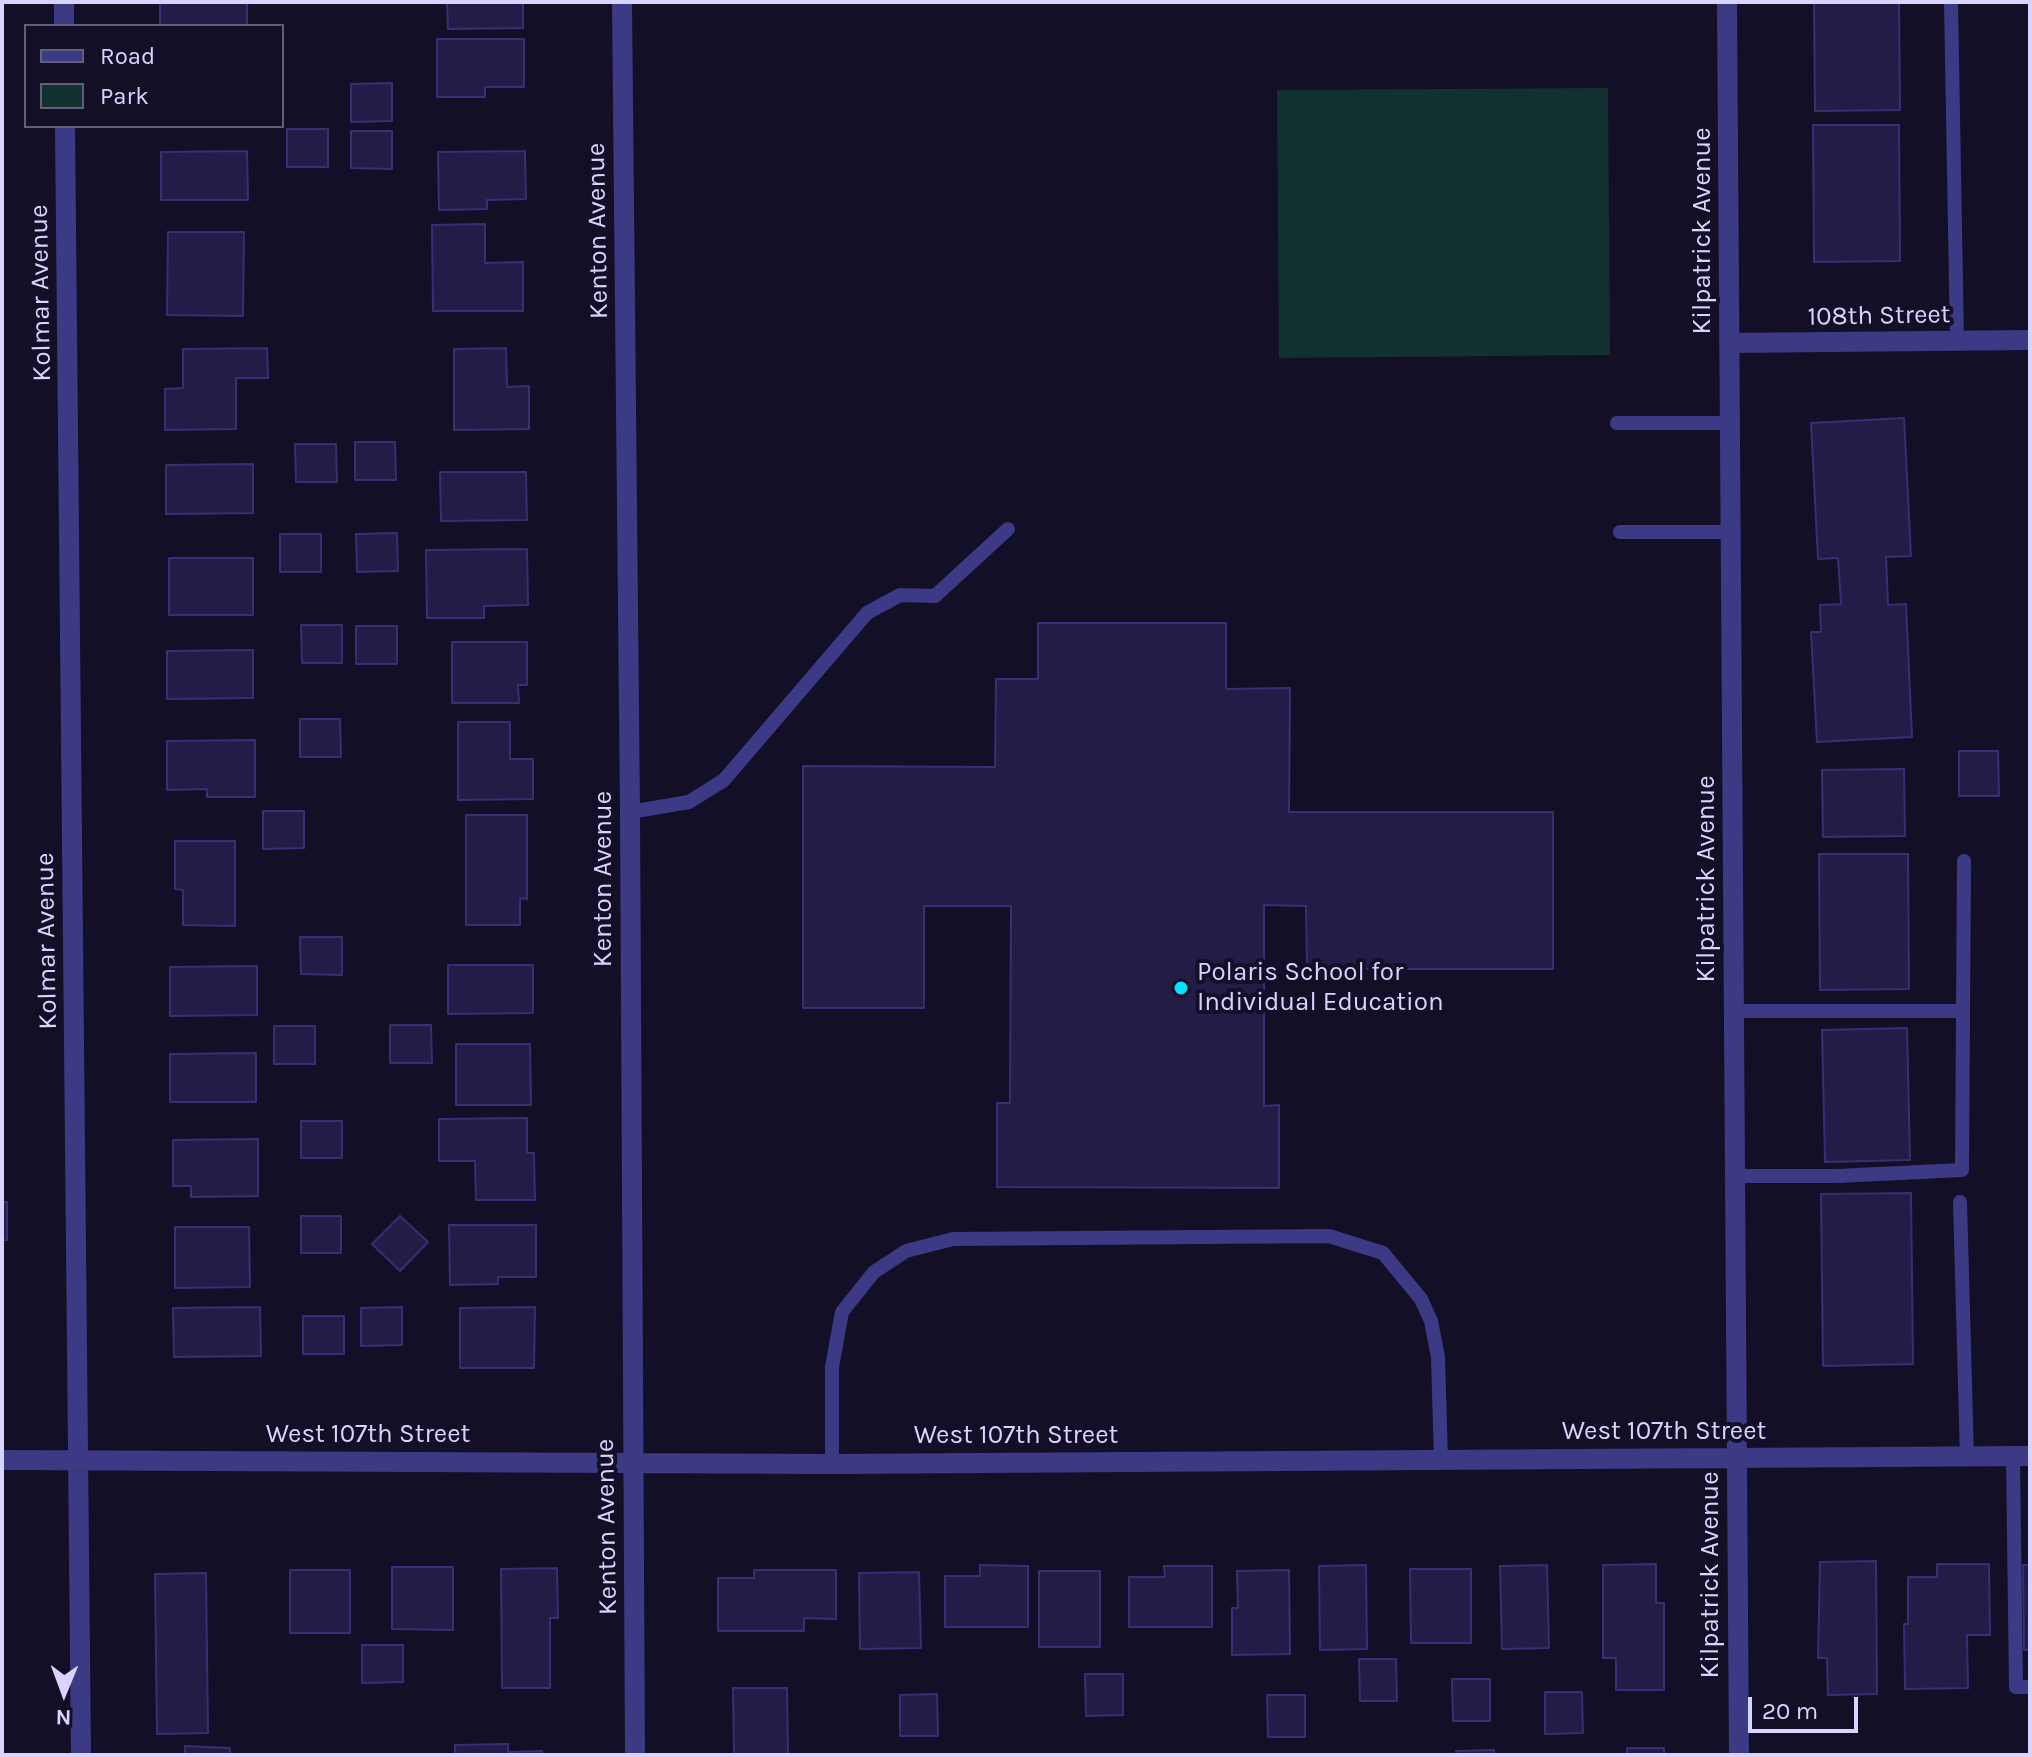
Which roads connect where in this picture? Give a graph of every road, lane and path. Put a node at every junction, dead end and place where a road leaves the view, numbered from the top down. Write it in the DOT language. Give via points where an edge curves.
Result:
graph roads {
  1 [pos="64,2"];
  2 [pos="622,2"];
  3 [pos="1727,2"];
  4 [pos="1951,2"];
  5 [pos="64,24"];
  6 [pos="65,128"];
  7 [pos="2030,340"];
  8 [pos="1957,341"];
  9 [pos="1729,343"];
  10 [pos="1617,423"];
  11 [pos="1730,423"];
  12 [pos="1008,529"];
  13 [pos="1620,532"];
  14 [pos="1731,532"];
  15 [pos="630,812"];
  16 [pos="1964,861"];
  17 [pos="1734,1011"];
  18 [pos="1963,1011"];
  19 [pos="1735,1176"];
  20 [pos="1960,1202"];
  21 [pos="2022,1456"];
  22 [pos="1967,1457"];
  23 [pos="79,1458"];
  24 [pos="1737,1458"];
  25 [pos="2,1460"];
  26 [pos="1441,1460"];
  27 [pos="632,1464"];
  28 [pos="832,1464"];
  29 [pos="2030,1687"];
  30 [pos="81,1755"];
  31 [pos="635,1755"];
  32 [pos="1739,1755"];
  1 -- 5 [label="street"];
  2 -- 15 [label="street, Kenton Avenue"];
  3 -- 9 [label="street, Kilpatrick Avenue"];
  4 -- 8 [label="lane"];
  6 -- 23 [label="street, Kolmar Avenue"];
  7 -- 8 [label="street, 108th Street"];
  8 -- 9 [label="street, 108th Street"];
  9 -- 11 [label="street, Kilpatrick Avenue"];
  10 -- 11 [label="lane"];
  11 -- 14 [label="street, Kilpatrick Avenue"];
  12 -- 15 [label="lane" via="935,596 900,595 867,613 724,780 689,802"];
  13 -- 14 [label="lane"];
  14 -- 17 [label="street, Kilpatrick Avenue"];
  15 -- 27 [label="street, Kenton Avenue"];
  16 -- 18 [label="lane"];
  17 -- 18 [label="lane"];
  17 -- 19 [label="street, Kilpatrick Avenue"];
  18 -- 19 [label="lane" via="1962,1170"];
  19 -- 24 [label="street, Kilpatrick Avenue"];
  20 -- 22 [label="lane"];
  21 -- 22 [label="street, West 107th Street"];
  21 -- 29 [label="lane" via="2016,1687"];
  22 -- 24 [label="street, West 107th Street"];
  23 -- 25 [label="street, West 107th Street"];
  23 -- 27 [label="street, West 107th Street"];
  23 -- 30 [label="street, Kolmar Avenue"];
  24 -- 26 [label="street, West 107th Street"];
  24 -- 32 [label="street, Kilpatrick Avenue"];
  26 -- 28 [label="street, West 107th Street"];
  26 -- 28 [label="lane" via="1438,1357 1421,1299 1383,1253 1314,1236 953,1239 906,1251 874,1272 842,1312 832,1367"];
  27 -- 28 [label="street, West 107th Street"];
  27 -- 31 [label="street, Kenton Avenue"];
}
